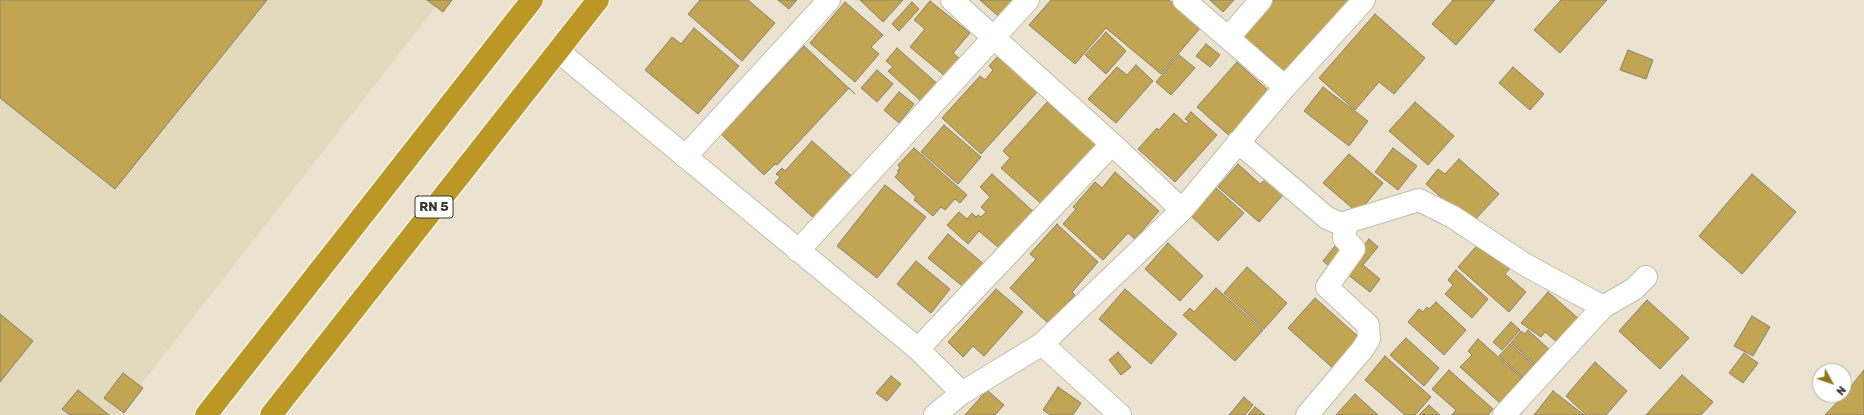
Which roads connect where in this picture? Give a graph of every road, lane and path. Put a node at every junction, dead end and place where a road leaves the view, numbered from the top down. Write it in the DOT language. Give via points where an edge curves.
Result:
graph roads {
  1 [pos="532,0"];
  2 [pos="598,0"];
  3 [pos="829,0"];
  4 [pos="952,0"];
  5 [pos="1028,0"];
  6 [pos="1184,0"];
  7 [pos="1261,0"];
  8 [pos="1364,0"];
  9 [pos="995,37"];
  10 [pos="1228,38"];
  11 [pos="558,51"];
  12 [pos="1285,87"];
  13 [pos="1238,142"];
  14 [pos="1112,144"];
  15 [pos="685,157"];
  16 [pos="1182,210"];
  17 [pos="1347,222"];
  18 [pos="798,251"];
  19 [pos="1646,277"];
  20 [pos="1603,307"];
  21 [pos="1042,344"];
  22 [pos="918,349"];
  23 [pos="962,393"];
  24 [pos="206,415"];
  25 [pos="271,415"];
  26 [pos="935,415"];
  27 [pos="1120,415"];
  28 [pos="1307,415"];
  29 [pos="1504,415"];
  1 -- 24 [label="highway"];
  2 -- 11 [label="highway, RN 5"];
  3 -- 15 [label="street"];
  4 -- 9 [label="street"];
  5 -- 9 [label="street"];
  6 -- 10 [label="street"];
  7 -- 10 [label="street"];
  8 -- 12 [label="street"];
  9 -- 14 [label="street"];
  9 -- 18 [label="street"];
  10 -- 12 [label="street"];
  11 -- 15 [label="street"];
  11 -- 25 [label="highway, RN 5"];
  12 -- 13 [label="street"];
  13 -- 16 [label="street"];
  13 -- 17 [label="street" via="1327,218 1343,226"];
  14 -- 16 [label="street"];
  14 -- 22 [label="street"];
  15 -- 18 [label="street"];
  16 -- 21 [label="street"];
  17 -- 20 [label="street" via="1419,200 1453,216 1524,264"];
  17 -- 28 [label="street" via="1344,238 1354,249 1328,287 1368,325 1369,339"];
  18 -- 22 [label="street"];
  19 -- 20 [label="street" via="1634,290"];
  20 -- 29 [label="street"];
  21 -- 23 [label="street"];
  21 -- 27 [label="street"];
  22 -- 23 [label="street"];
  23 -- 26 [label="street"];
}
